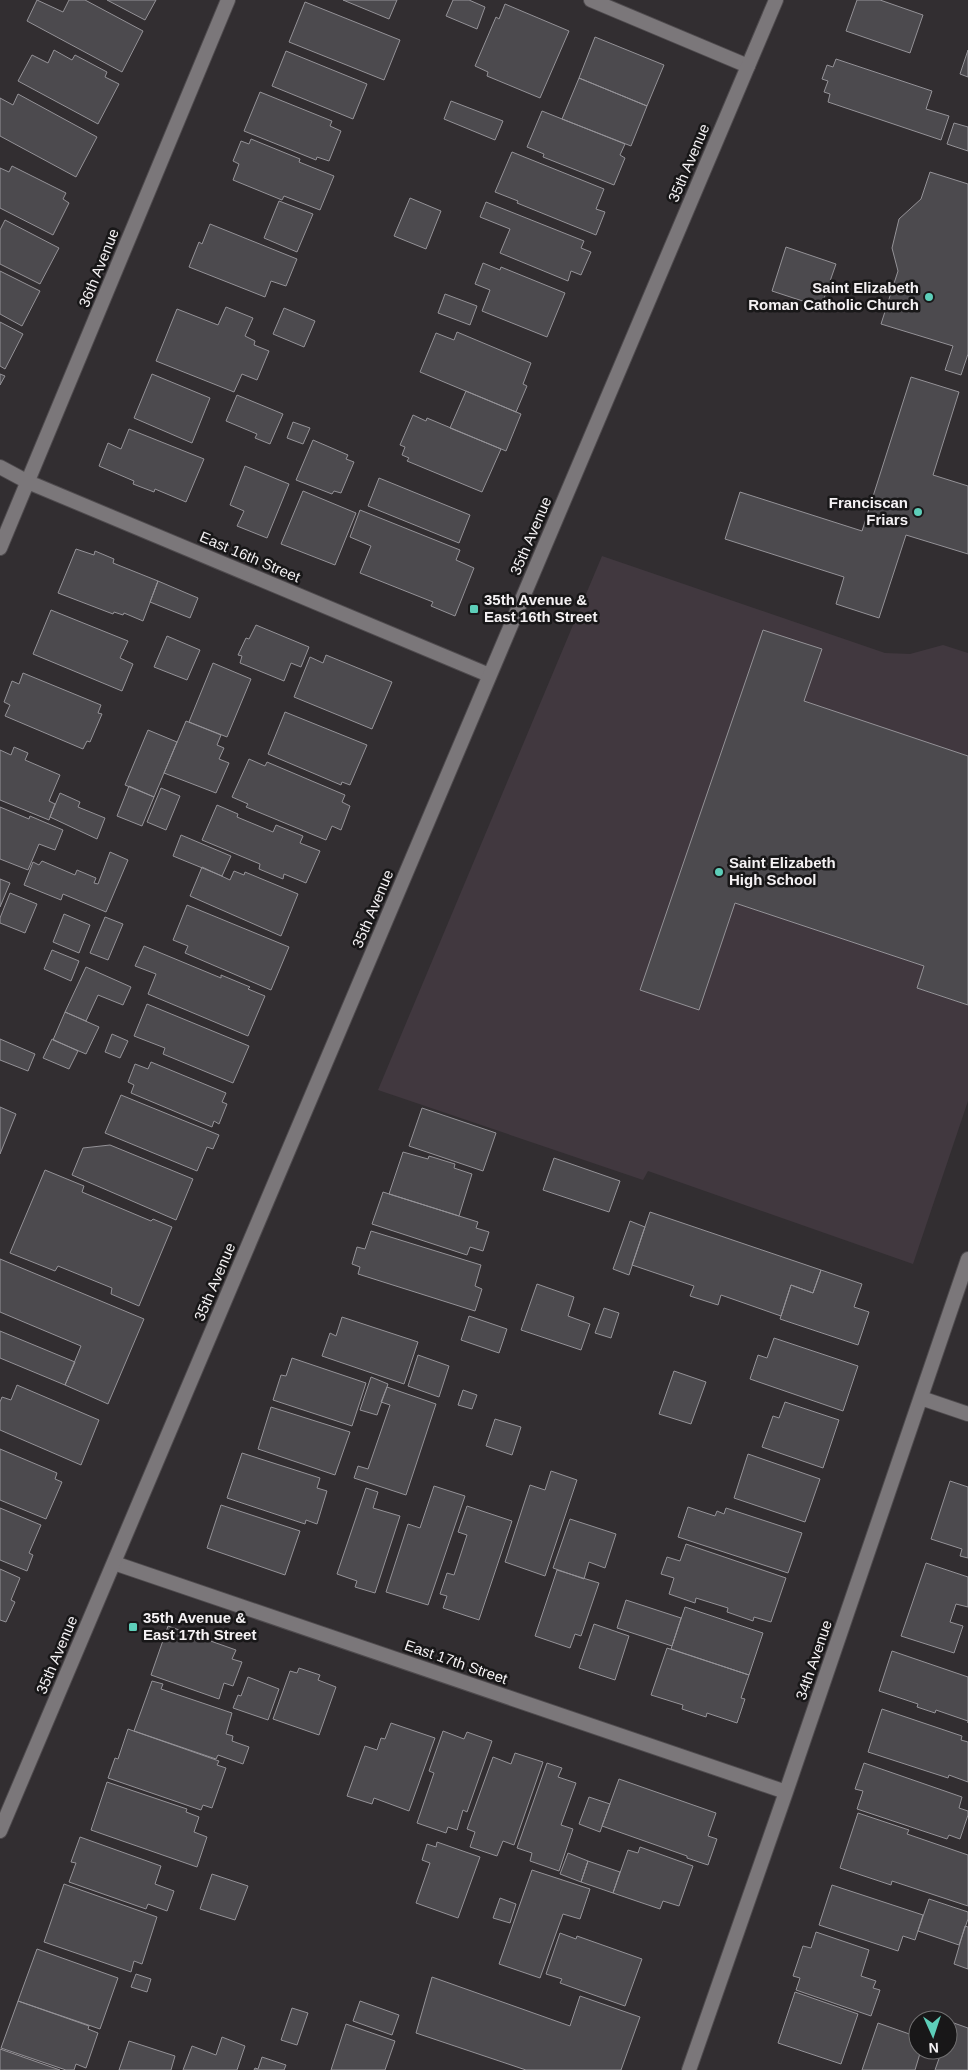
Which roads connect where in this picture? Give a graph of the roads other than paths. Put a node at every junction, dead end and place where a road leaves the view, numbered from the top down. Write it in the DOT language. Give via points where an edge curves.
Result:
graph roads {
  1 [pos="228,0"];
  2 [pos="591,0"];
  3 [pos="776,0"];
  4 [pos="748,66"];
  5 [pos="0,467"];
  6 [pos="28,482"];
  7 [pos="0,548"];
  8 [pos="489,675"];
  9 [pos="968,1259"];
  10 [pos="921,1398"];
  11 [pos="968,1414"];
  12 [pos="114,1563"];
  13 [pos="786,1792"];
  14 [pos="0,1831"];
  15 [pos="692,2069"];
  1 -- 6 [label="street, 36th Avenue"];
  2 -- 4 [label="street"];
  3 -- 4 [label="street, 35th Avenue"];
  4 -- 8 [label="street, 35th Avenue"];
  5 -- 6 [label="street, East 16th Street"];
  6 -- 7 [label="street, 36th Avenue"];
  6 -- 8 [label="street, East 16th Street"];
  8 -- 12 [label="street, 35th Avenue"];
  9 -- 10 [label="street, 34th Avenue"];
  10 -- 11 [label="street"];
  10 -- 13 [label="street, 34th Avenue"];
  12 -- 13 [label="street, East 17th Street"];
  12 -- 14 [label="street, 35th Avenue"];
  13 -- 15 [label="street, 34th Avenue"];
}
